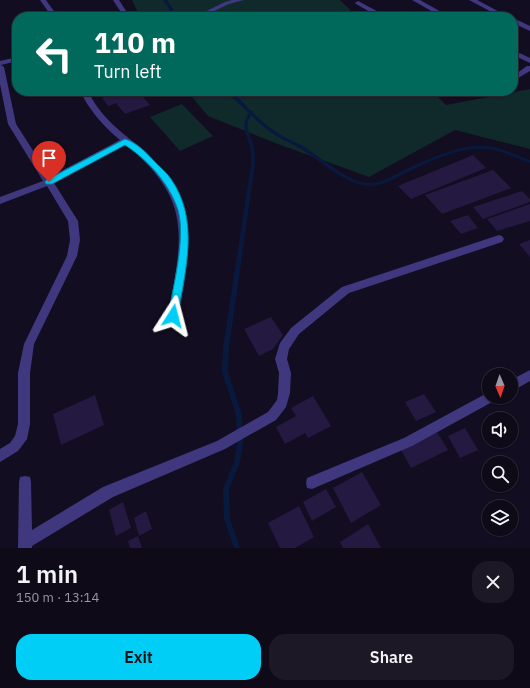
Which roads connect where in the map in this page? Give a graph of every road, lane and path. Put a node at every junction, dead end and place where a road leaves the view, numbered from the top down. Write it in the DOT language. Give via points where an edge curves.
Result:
graph roads {
  1 [pos="43,0"];
  2 [pos="116,0"];
  3 [pos="241,0"];
  4 [pos="415,0"];
  5 [pos="472,0"];
  6 [pos="358,3"];
  7 [pos="51,12"];
  8 [pos="124,12"];
  9 [pos="208,12"];
  10 [pos="375,12"];
  11 [pos="438,12"];
  12 [pos="496,12"];
  13 [pos="518,23"];
  14 [pos="530,29"];
  15 [pos="518,55"];
  16 [pos="12,60"];
  17 [pos="530,61"];
  18 [pos="0,63"];
  19 [pos="0,67"];
  20 [pos="530,68"];
  21 [pos="518,76"];
  22 [pos="87,96"];
  23 [pos="125,141"];
  24 [pos="49,182"];
  25 [pos="0,201"];
  26 [pos="500,239"];
  27 [pos="173,316"];
  28 [pos="530,375"];
  29 [pos="518,382"];
  30 [pos="482,401"];
  31 [pos="0,456"];
  32 [pos="25,482"];
  33 [pos="312,484"];
  34 [pos="25,545"];
  1 -- 7 [label="street"];
  2 -- 8 [label="street"];
  3 -- 9 [label="street"];
  4 -- 11 [label="street"];
  5 -- 12 [label="street"];
  6 -- 10 [label="street"];
  13 -- 14 [label="street"];
  15 -- 17 [label="street"];
  16 -- 18 [label="street"];
  19 -- 24 [label="street" via="12,124"];
  20 -- 21 [label="street"];
  22 -- 23 [label="street" via="102,120"];
  23 -- 24 [label="street"];
  23 -- 27 [label="street" via="141,152 168,181 182,210 184,243"];
  24 -- 25 [label="street"];
  24 -- 31 [label="street" via="73,221 75,240 72,256 29,344 24,373 24,424 21,439"];
  26 -- 34 [label="street" via="346,290 295,331 284,347 281,359 285,381 284,394 282,403 272,416 221,445 108,492"];
  28 -- 29 [label="street"];
  30 -- 33 [label="street" via="408,442"];
  32 -- 34 [label="street"];
}
